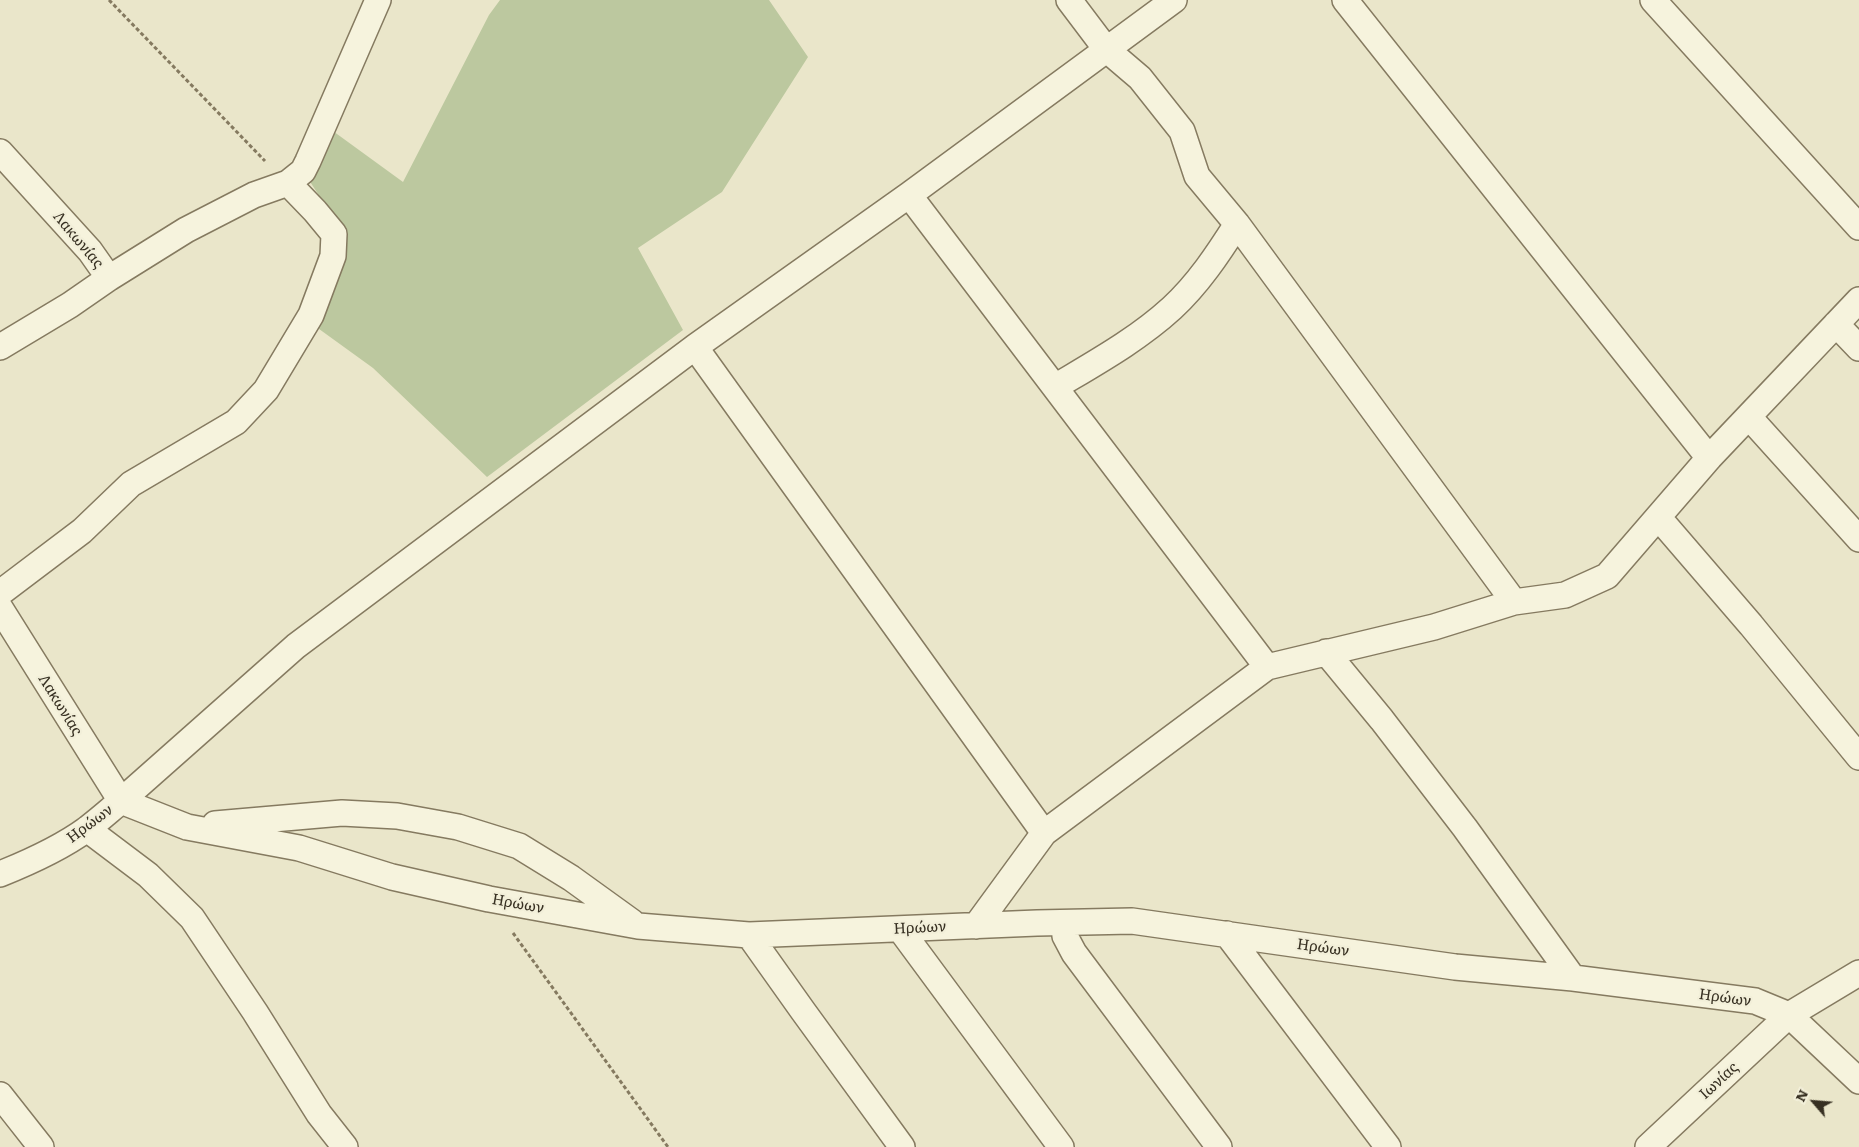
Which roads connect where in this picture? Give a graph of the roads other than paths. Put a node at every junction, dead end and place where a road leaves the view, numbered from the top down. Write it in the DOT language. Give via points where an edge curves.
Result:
graph roads {
  1 [pos="1069,0"];
  2 [pos="1174,0"];
  3 [pos="1345,0"];
  4 [pos="1653,0"];
  5 [pos="368,6"];
  6 [pos="1106,49"];
  7 [pos="0,152"];
  8 [pos="288,183"];
  9 [pos="909,194"];
  10 [pos="1237,224"];
  11 [pos="1859,227"];
  12 [pos="109,278"];
  13 [pos="1859,300"];
  14 [pos="1836,324"];
  15 [pos="0,347"];
  16 [pos="696,348"];
  17 [pos="1859,348"];
  18 [pos="1055,387"];
  19 [pos="1749,417"];
  20 [pos="1709,458"];
  21 [pos="1658,517"];
  22 [pos="1859,539"];
  23 [pos="0,593"];
  24 [pos="1514,602"];
  25 [pos="0,608"];
  26 [pos="1326,652"];
  27 [pos="1267,667"];
  28 [pos="1859,757"];
  29 [pos="121,801"];
  30 [pos="186,826"];
  31 [pos="87,829"];
  32 [pos="1044,833"];
  33 [pos="0,874"];
  34 [pos="1064,923"];
  35 [pos="638,926"];
  36 [pos="976,926"];
  37 [pos="900,930"];
  38 [pos="1227,934"];
  39 [pos="749,935"];
  40 [pos="1859,973"];
  41 [pos="1573,978"];
  42 [pos="1789,1015"];
  43 [pos="1859,1081"];
  44 [pos="0,1095"];
  45 [pos="41,1147"];
  46 [pos="345,1147"];
  47 [pos="902,1147"];
  48 [pos="1061,1147"];
  49 [pos="1219,1147"];
  50 [pos="1388,1147"];
  51 [pos="1648,1147"];
  1 -- 6 [label="street"];
  2 -- 6 [label="street"];
  3 -- 20 [label="street"];
  4 -- 11 [label="street"];
  5 -- 8 [label="street" via="303,171"];
  6 -- 9 [label="street"];
  6 -- 10 [label="street" via="1140,78 1182,131 1197,176"];
  7 -- 12 [label="street, Λακωνίας" via="90,252"];
  8 -- 12 [label="street" via="254,195 186,230"];
  8 -- 23 [label="street" via="334,234 333,256 311,315 266,390 236,422 131,484 82,531"];
  9 -- 16 [label="street"];
  9 -- 18 [label="street"];
  10 -- 18 [label="street" via="1198,279 1172,308 1140,334"];
  10 -- 24 [label="street"];
  12 -- 15 [label="street, Λακωνίας"];
  13 -- 14 [label="street"];
  14 -- 17 [label="street"];
  14 -- 19 [label="street"];
  16 -- 29 [label="street" via="296,646"];
  16 -- 32 [label="street"];
  18 -- 27 [label="street"];
  19 -- 20 [label="street"];
  19 -- 22 [label="street"];
  20 -- 21 [label="street"];
  21 -- 24 [label="street" via="1607,576 1565,595"];
  21 -- 28 [label="street"];
  24 -- 26 [label="street" via="1434,627"];
  25 -- 29 [label="street, Λακωνίας"];
  26 -- 27 [label="street"];
  26 -- 41 [label="street" via="1465,828"];
  27 -- 32 [label="street"];
  29 -- 30 [label="street, Ηρώων"];
  29 -- 31 [label="street, Ηρώων"];
  30 -- 35 [label="street, Ηρώων" via="299,848 392,877 489,899"];
  30 -- 35 [label="street" via="342,813 397,816 458,827 519,846 572,878"];
  31 -- 33 [label="street, Ηρώων" via="32,862"];
  31 -- 46 [label="street" via="148,875 192,918 256,1012 319,1114"];
  32 -- 36 [label="street"];
  34 -- 36 [label="street, Ηρώων"];
  34 -- 38 [label="street, Ηρώων" via="1132,921"];
  34 -- 49 [label="street" via="1065,936 1074,953"];
  35 -- 39 [label="street, Ηρώων"];
  36 -- 37 [label="street, Ηρώων"];
  37 -- 39 [label="street, Ηρώων"];
  37 -- 48 [label="street"];
  38 -- 41 [label="street, Ηρώων" via="1455,967"];
  38 -- 50 [label="street"];
  39 -- 47 [label="street"];
  40 -- 42 [label="street"];
  41 -- 42 [label="street, Ηρώων" via="1755,1001"];
  42 -- 43 [label="street"];
  42 -- 51 [label="street, Ιωνίας"];
  44 -- 45 [label="street"];
}
